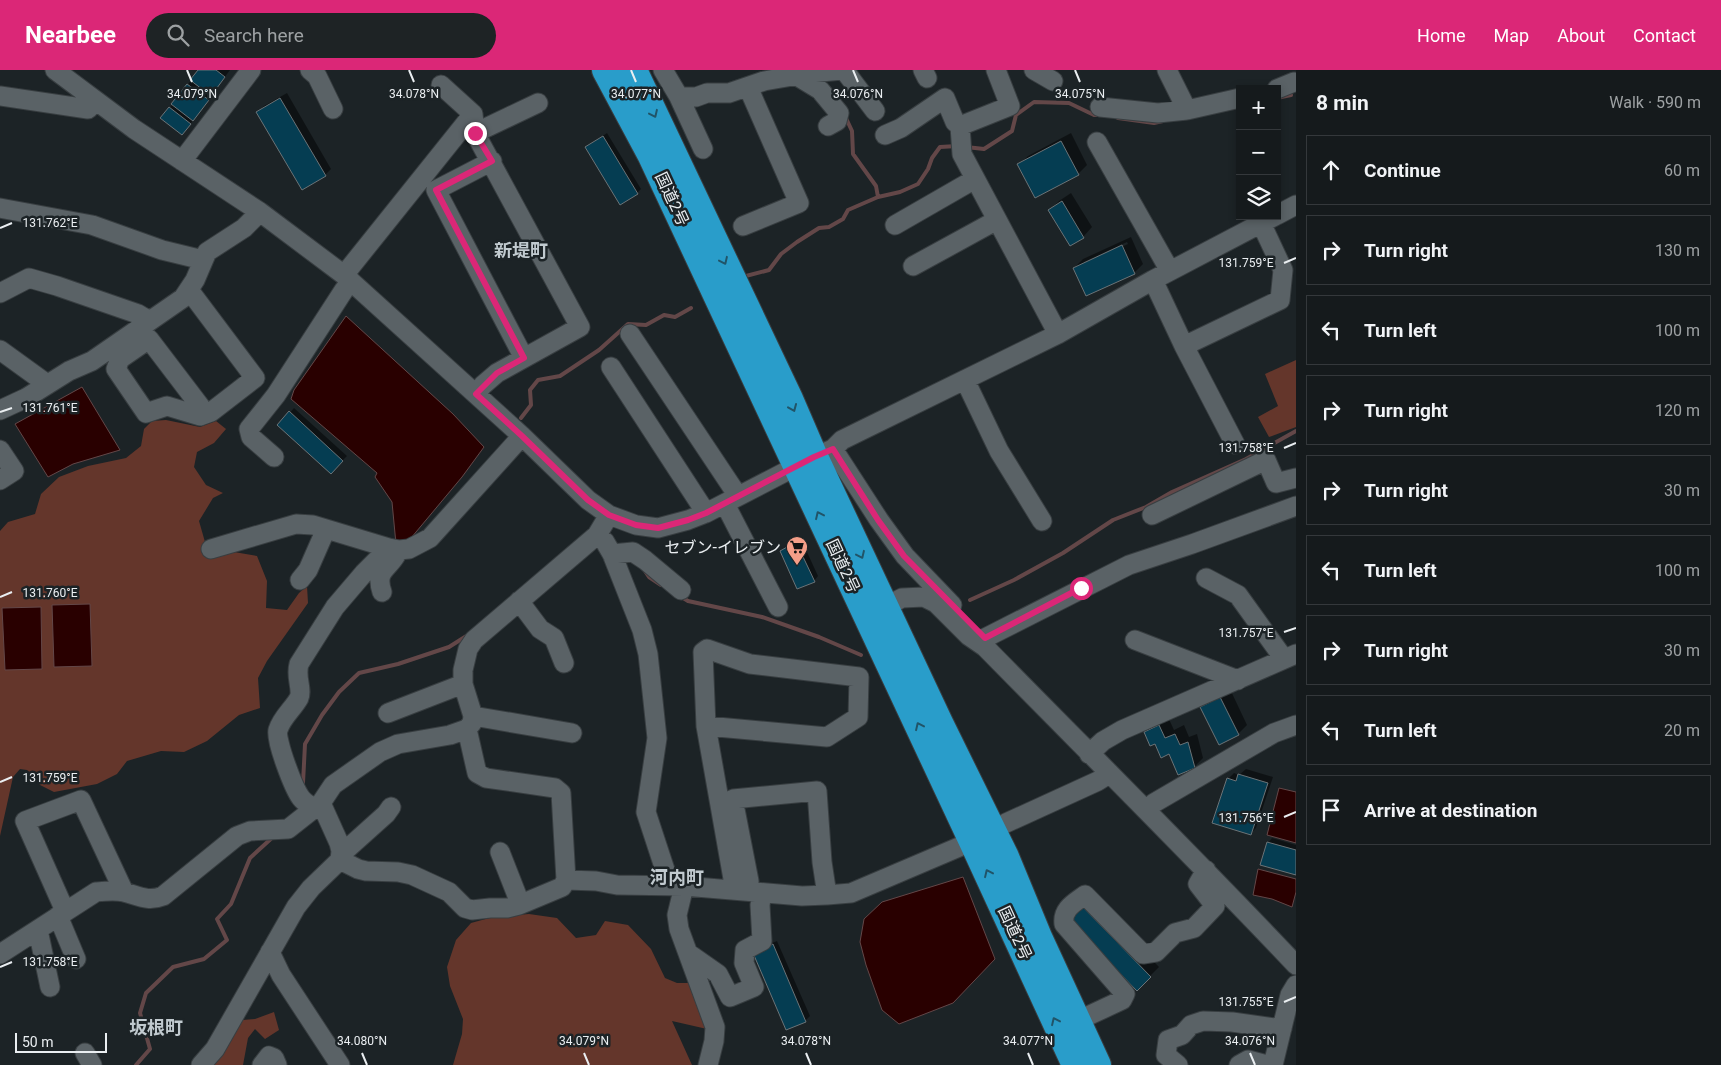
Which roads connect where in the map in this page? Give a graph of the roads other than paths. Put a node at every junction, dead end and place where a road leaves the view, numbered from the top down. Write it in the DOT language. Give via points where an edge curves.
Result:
graph roads {
  1 [pos="55,70"];
  2 [pos="251,70"];
  3 [pos="310,70"];
  4 [pos="606,70"];
  5 [pos="633,70"];
  6 [pos="663,70"];
  7 [pos="843,70"];
  8 [pos="996,70"];
  9 [pos="1034,70"];
  10 [pos="1052,70"];
  11 [pos="1167,70"];
  12 [pos="797,76"];
  13 [pos="441,85"];
  14 [pos="748,87"];
  15 [pos="0,96"];
  16 [pos="679,97"];
  17 [pos="1236,99"];
  18 [pos="96,101"];
  19 [pos="538,103"];
  20 [pos="1100,107"];
  21 [pos="333,109"];
  22 [pos="1187,110"];
  23 [pos="875,111"];
  24 [pos="472,114"];
  25 [pos="828,126"];
  26 [pos="475,133"];
  27 [pos="885,135"];
  28 [pos="961,141"];
  29 [pos="1097,142"];
  30 [pos="703,149"];
  31 [pos="182,161"];
  32 [pos="492,161"];
  33 [pos="975,179"];
  34 [pos="1296,206"];
  35 [pos="0,208"];
  36 [pos="260,212"];
  37 [pos="1281,213"];
  38 [pos="997,220"];
  39 [pos="1267,220"];
  40 [pos="1271,220"];
  41 [pos="743,226"];
  42 [pos="895,226"];
  43 [pos="203,260"];
  44 [pos="913,266"];
  45 [pos="1170,272"];
  46 [pos="348,278"];
  47 [pos="1154,280"];
  48 [pos="189,290"];
  49 [pos="0,293"];
  50 [pos="148,320"];
  51 [pos="630,334"];
  52 [pos="1058,334"];
  53 [pos="1184,346"];
  54 [pos="0,350"];
  55 [pos="524,358"];
  56 [pos="611,367"];
  57 [pos="965,380"];
  58 [pos="47,384"];
  59 [pos="476,394"];
  60 [pos="232,397"];
  61 [pos="0,410"];
  62 [pos="200,416"];
  63 [pos="253,422"];
  64 [pos="522,436"];
  65 [pos="1235,444"];
  66 [pos="0,450"];
  67 [pos="274,457"];
  68 [pos="815,458"];
  69 [pos="1296,478"];
  70 [pos="0,480"];
  71 [pos="731,500"];
  72 [pos="1296,506"];
  73 [pos="706,513"];
  74 [pos="609,515"];
  75 [pos="1152,515"];
  76 [pos="1042,521"];
  77 [pos="326,529"];
  78 [pos="597,535"];
  79 [pos="211,549"];
  80 [pos="394,549"];
  81 [pos="612,554"];
  82 [pos="1206,578"];
  83 [pos="300,580"];
  84 [pos="680,590"];
  85 [pos="382,592"];
  86 [pos="520,601"];
  87 [pos="778,607"];
  88 [pos="876,612"];
  89 [pos="1135,640"];
  90 [pos="985,643"];
  91 [pos="1290,656"];
  92 [pos="564,663"];
  93 [pos="1238,680"];
  94 [pos="463,684"];
  95 [pos="388,713"];
  96 [pos="470,722"];
  97 [pos="1296,724"];
  98 [pos="706,726"];
  99 [pos="572,733"];
  100 [pos="1089,754"];
  101 [pos="1109,774"];
  102 [pos="317,805"];
  103 [pos="391,808"];
  104 [pos="1147,810"];
  105 [pos="1006,823"];
  106 [pos="959,847"];
  107 [pos="500,852"];
  108 [pos="341,856"];
  109 [pos="1206,870"];
  110 [pos="566,880"];
  111 [pos="676,885"];
  112 [pos="749,891"];
  113 [pos="124,892"];
  114 [pos="827,895"];
  115 [pos="519,905"];
  116 [pos="61,914"];
  117 [pos="38,930"];
  118 [pos="270,952"];
  119 [pos="688,953"];
  120 [pos="0,954"];
  121 [pos="76,959"];
  122 [pos="1296,965"];
  123 [pos="1296,985"];
  124 [pos="50,987"];
  125 [pos="1077,1021"];
  126 [pos="1282,1029"];
  127 [pos="201,1065"];
  128 [pos="262,1065"];
  129 [pos="276,1065"];
  130 [pos="340,1065"];
  131 [pos="708,1065"];
  132 [pos="1076,1065"];
  133 [pos="1097,1065"];
  134 [pos="1178,1065"];
  135 [pos="1239,1065"];
  136 [pos="1267,1065"];
  137 [pos="1273,1065"];
  1 -- 18 [label="street"];
  2 -- 31 [label="street"];
  3 -- 21 [label="street" via="317,76"];
  4 -- 68 [label="highway, 国道2号"];
  5 -- 68 [label="highway, 国道2号, one-way"];
  6 -- 16 [label="street"];
  7 -- 12 [label="street"];
  7 -- 23 [label="street"];
  8 -- 28 [label="street" via="1010,106"];
  9 -- 10 [label="street" via="1053,81"];
  11 -- 22 [label="street"];
  12 -- 14 [label="street"];
  12 -- 25 [label="street" via="820,90 839,113 837,121"];
  13 -- 24 [label="street"];
  14 -- 16 [label="street" via="729,93"];
  14 -- 41 [label="street" via="799,203"];
  15 -- 18 [label="street" via="88,109"];
  16 -- 30 [label="street"];
  17 -- 22 [label="street"];
  18 -- 31 [label="street"];
  19 -- 26 [label="street"];
  20 -- 22 [label="street" via="1158,113"];
  24 -- 26 [label="street"];
  24 -- 46 [label="street"];
  26 -- 32 [label="street"];
  27 -- 28 [label="street" via="945,98"];
  28 -- 33 [label="street"];
  29 -- 45 [label="street"];
  31 -- 36 [label="street"];
  32 -- 55 [label="street" via="580,328"];
  32 -- 55 [label="street" via="436,190"];
  33 -- 38 [label="street"];
  33 -- 42 [label="street"];
  34 -- 37 [label="street"];
  35 -- 43 [label="street" via="92,225 162,250"];
  36 -- 43 [label="street" via="244,228 208,252"];
  36 -- 46 [label="street"];
  38 -- 44 [label="street"];
  38 -- 52 [label="street"];
  39 -- 45 [label="street"];
  40 -- 53 [label="street" via="1283,270 1280,300"];
  43 -- 48 [label="street"];
  45 -- 47 [label="street"];
  46 -- 59 [label="street"];
  46 -- 63 [label="street" via="344,290 276,395"];
  47 -- 52 [label="street"];
  47 -- 53 [label="street"];
  48 -- 50 [label="street" via="183,298"];
  48 -- 60 [label="street" via="255,378"];
  49 -- 50 [label="street" via="29,278"];
  50 -- 58 [label="street" via="92,361"];
  51 -- 71 [label="street"];
  52 -- 57 [label="street"];
  53 -- 65 [label="street"];
  54 -- 58 [label="street"];
  55 -- 59 [label="street" via="497,373"];
  56 -- 73 [label="street"];
  57 -- 68 [label="street" via="842,440"];
  57 -- 76 [label="street" via="999,450"];
  58 -- 61 [label="street"];
  59 -- 64 [label="street"];
  60 -- 62 [label="street"];
  60 -- 63 [label="street"];
  62 -- 62 [label="street" via="167,406 146,413 116,369 120,359 149,339 200,406"];
  63 -- 67 [label="street" via="249,429 251,437"];
  64 -- 74 [label="street" via="588,500"];
  64 -- 80 [label="street" via="430,538 409,549"];
  66 -- 70 [label="street" via="14,471"];
  68 -- 71 [label="street"];
  68 -- 88 [label="highway, 国道2号"];
  68 -- 90 [label="street" via="878,520 904,556"];
  69 -- 75 [label="street" via="1276,483 1266,460"];
  71 -- 73 [label="street"];
  71 -- 87 [label="street"];
  72 -- 90 [label="street" via="1129,565"];
  73 -- 74 [label="street" via="658,528 636,525"];
  74 -- 78 [label="street"];
  77 -- 79 [label="street" via="296,524"];
  77 -- 80 [label="street"];
  77 -- 83 [label="street" via="308,570"];
  78 -- 81 [label="street"];
  78 -- 86 [label="street"];
  80 -- 85 [label="street" via="395,558 379,582"];
  80 -- 102 [label="street" via="364,573 335,607 299,664 296,673 299,697 277,732 278,744 296,790 301,797"];
  81 -- 84 [label="street" via="632,552"];
  81 -- 111 [label="street" via="648,654 657,738 646,812 667,876"];
  82 -- 91 [label="street" via="1238,594"];
  86 -- 92 [label="street" via="540,629 554,638"];
  86 -- 94 [label="street" via="474,640 468,649"];
  88 -- 90 [label="street" via="902,598 924,597 936,603 969,636"];
  88 -- 125 [label="highway, 国道2号" via="1004,857"];
  132 -- 88 [label="highway, 国道2号, one-way" via="973,841"];
  89 -- 93 [label="street"];
  90 -- 100 [label="street"];
  91 -- 93 [label="street"];
  93 -- 100 [label="street" via="1122,730"];
  94 -- 95 [label="street"];
  94 -- 96 [label="street"];
  96 -- 99 [label="street"];
  96 -- 102 [label="street" via="450,735 398,744 380,752 333,785"];
  96 -- 110 [label="street" via="477,773 486,778 556,788 561,793"];
  97 -- 104 [label="street" via="1274,733"];
  98 -- 98 [label="street" via="703,652 707,649 750,664 859,677 858,717 827,737"];
  98 -- 112 [label="street"];
  100 -- 101 [label="street"];
  101 -- 104 [label="street"];
  101 -- 105 [label="street"];
  102 -- 108 [label="street" via="339,843"];
  102 -- 113 [label="street" via="288,829 250,831 237,836 163,896 140,898"];
  103 -- 108 [label="street"];
  104 -- 109 [label="street"];
  106 -- 114 [label="street" via="851,893"];
  107 -- 115 [label="street"];
  108 -- 115 [label="street" via="358,869 412,874 448,892 465,908 472,910"];
  108 -- 118 [label="street" via="296,907"];
  109 -- 122 [label="street"];
  109 -- 125 [label="street" via="1198,884 1215,906 1194,928 1175,933 1156,952 1143,954 1085,895 1069,906 1063,916 1064,924 1125,994 1122,1000"];
  110 -- 111 [label="street" via="617,885"];
  110 -- 115 [label="street" via="562,887"];
  111 -- 112 [label="street"];
  111 -- 119 [label="street" via="679,929"];
  112 -- 114 [label="street"];
  112 -- 114 [label="street" via="733,800 817,791"];
  112 -- 119 [label="street" via="760,905 762,941 745,950 744,963 754,988 730,996 718,974"];
  113 -- 116 [label="street" via="96,892"];
  113 -- 116 [label="street" via="81,800 25,821"];
  116 -- 117 [label="street"];
  116 -- 121 [label="street"];
  117 -- 120 [label="street"];
  117 -- 124 [label="street"];
  118 -- 127 [label="street" via="215,1049"];
  118 -- 130 [label="street"];
  119 -- 131 [label="street" via="715,1027"];
  123 -- 126 [label="street" via="1290,995"];
  125 -- 133 [label="highway, 国道2号"];
  126 -- 134 [label="street" via="1232,1022 1203,1021 1191,1025 1182,1035 1168,1040 1166,1055"];
  126 -- 137 [label="street"];
  128 -- 129 [label="street" via="269,1056 274,1058"];
  135 -- 136 [label="street" via="1248,1060"];
}
